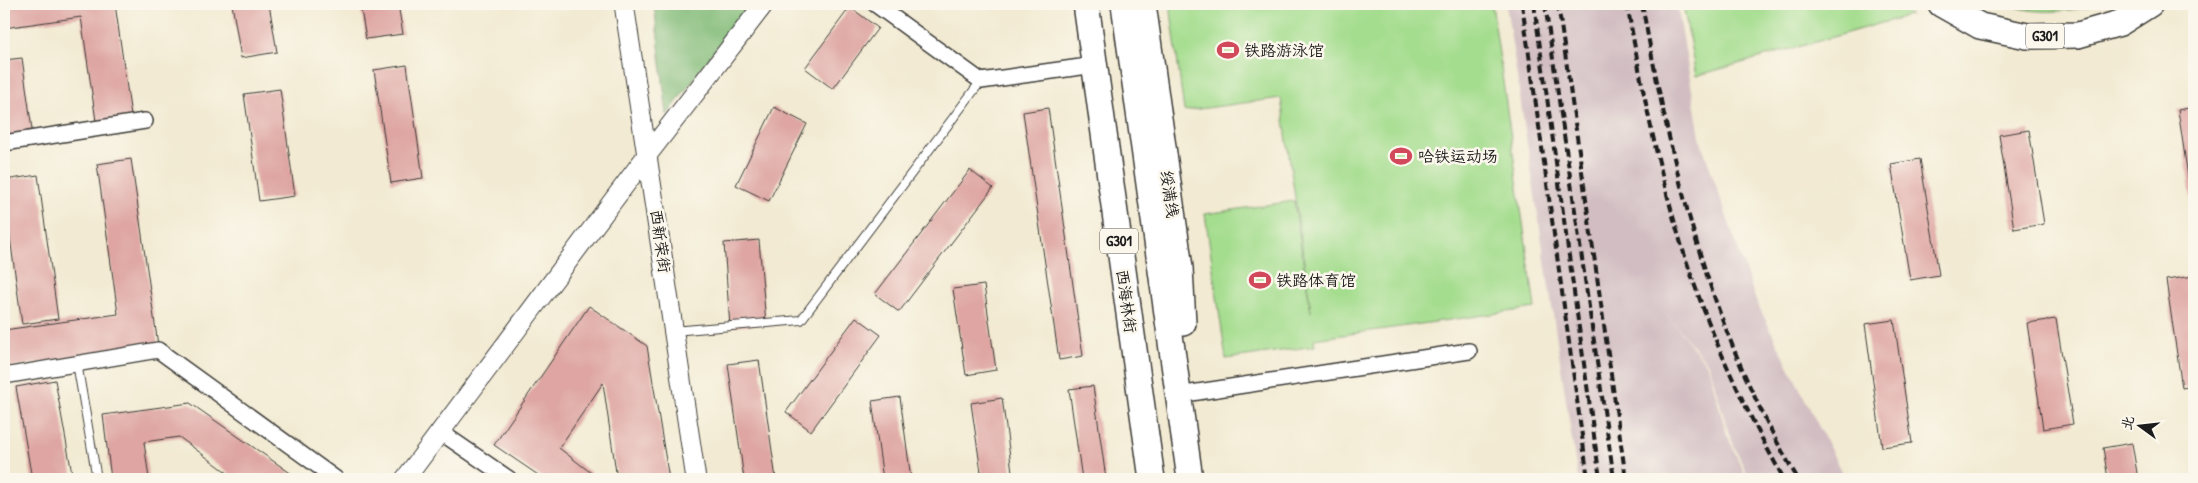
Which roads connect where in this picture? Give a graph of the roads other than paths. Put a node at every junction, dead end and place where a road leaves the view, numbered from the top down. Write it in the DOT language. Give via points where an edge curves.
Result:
graph roads {
  1 [pos="624,4"];
  2 [pos="764,4"];
  3 [pos="875,4"];
  4 [pos="1086,4"];
  5 [pos="1124,4"];
  6 [pos="1143,4"];
  7 [pos="1941,4"];
  8 [pos="2150,4"];
  9 [pos="1095,65"];
  10 [pos="981,81"];
  11 [pos="145,121"];
  12 [pos="4,143"];
  13 [pos="648,154"];
  14 [pos="674,331"];
  15 [pos="1469,351"];
  16 [pos="77,363"];
  17 [pos="4,376"];
  18 [pos="1178,390"];
  19 [pos="439,431"];
  20 [pos="97,479"];
  21 [pos="336,479"];
  22 [pos="405,479"];
  23 [pos="509,479"];
  24 [pos="696,479"];
  25 [pos="1152,479"];
  26 [pos="1190,479"];
  1 -- 13 [label="street, 西新荣街"];
  2 -- 13 [label="street"];
  3 -- 10 [label="street"];
  4 -- 9 [label="highway, 西海林街 / G301"];
  5 -- 18 [label="highway, G301"];
  6 -- 18 [label="highway, 绥满线 / G301" via="1180,268 1183,316"];
  7 -- 8 [label="highway, G301" via="1980,26 2026,36 2078,35 2120,23"];
  9 -- 10 [label="street"];
  9 -- 25 [label="highway, 西海林街 / G301"];
  10 -- 14 [label="lane" via="801,320"];
  11 -- 12 [label="street"];
  13 -- 14 [label="street, 西新荣街"];
  13 -- 19 [label="street"];
  14 -- 24 [label="street, 西新荣街"];
  15 -- 18 [label="street"];
  16 -- 17 [label="street"];
  16 -- 20 [label="lane"];
  16 -- 21 [label="street" via="158,350"];
  18 -- 26 [label="highway, G301"];
  19 -- 22 [label="street"];
  19 -- 23 [label="street"];
}
